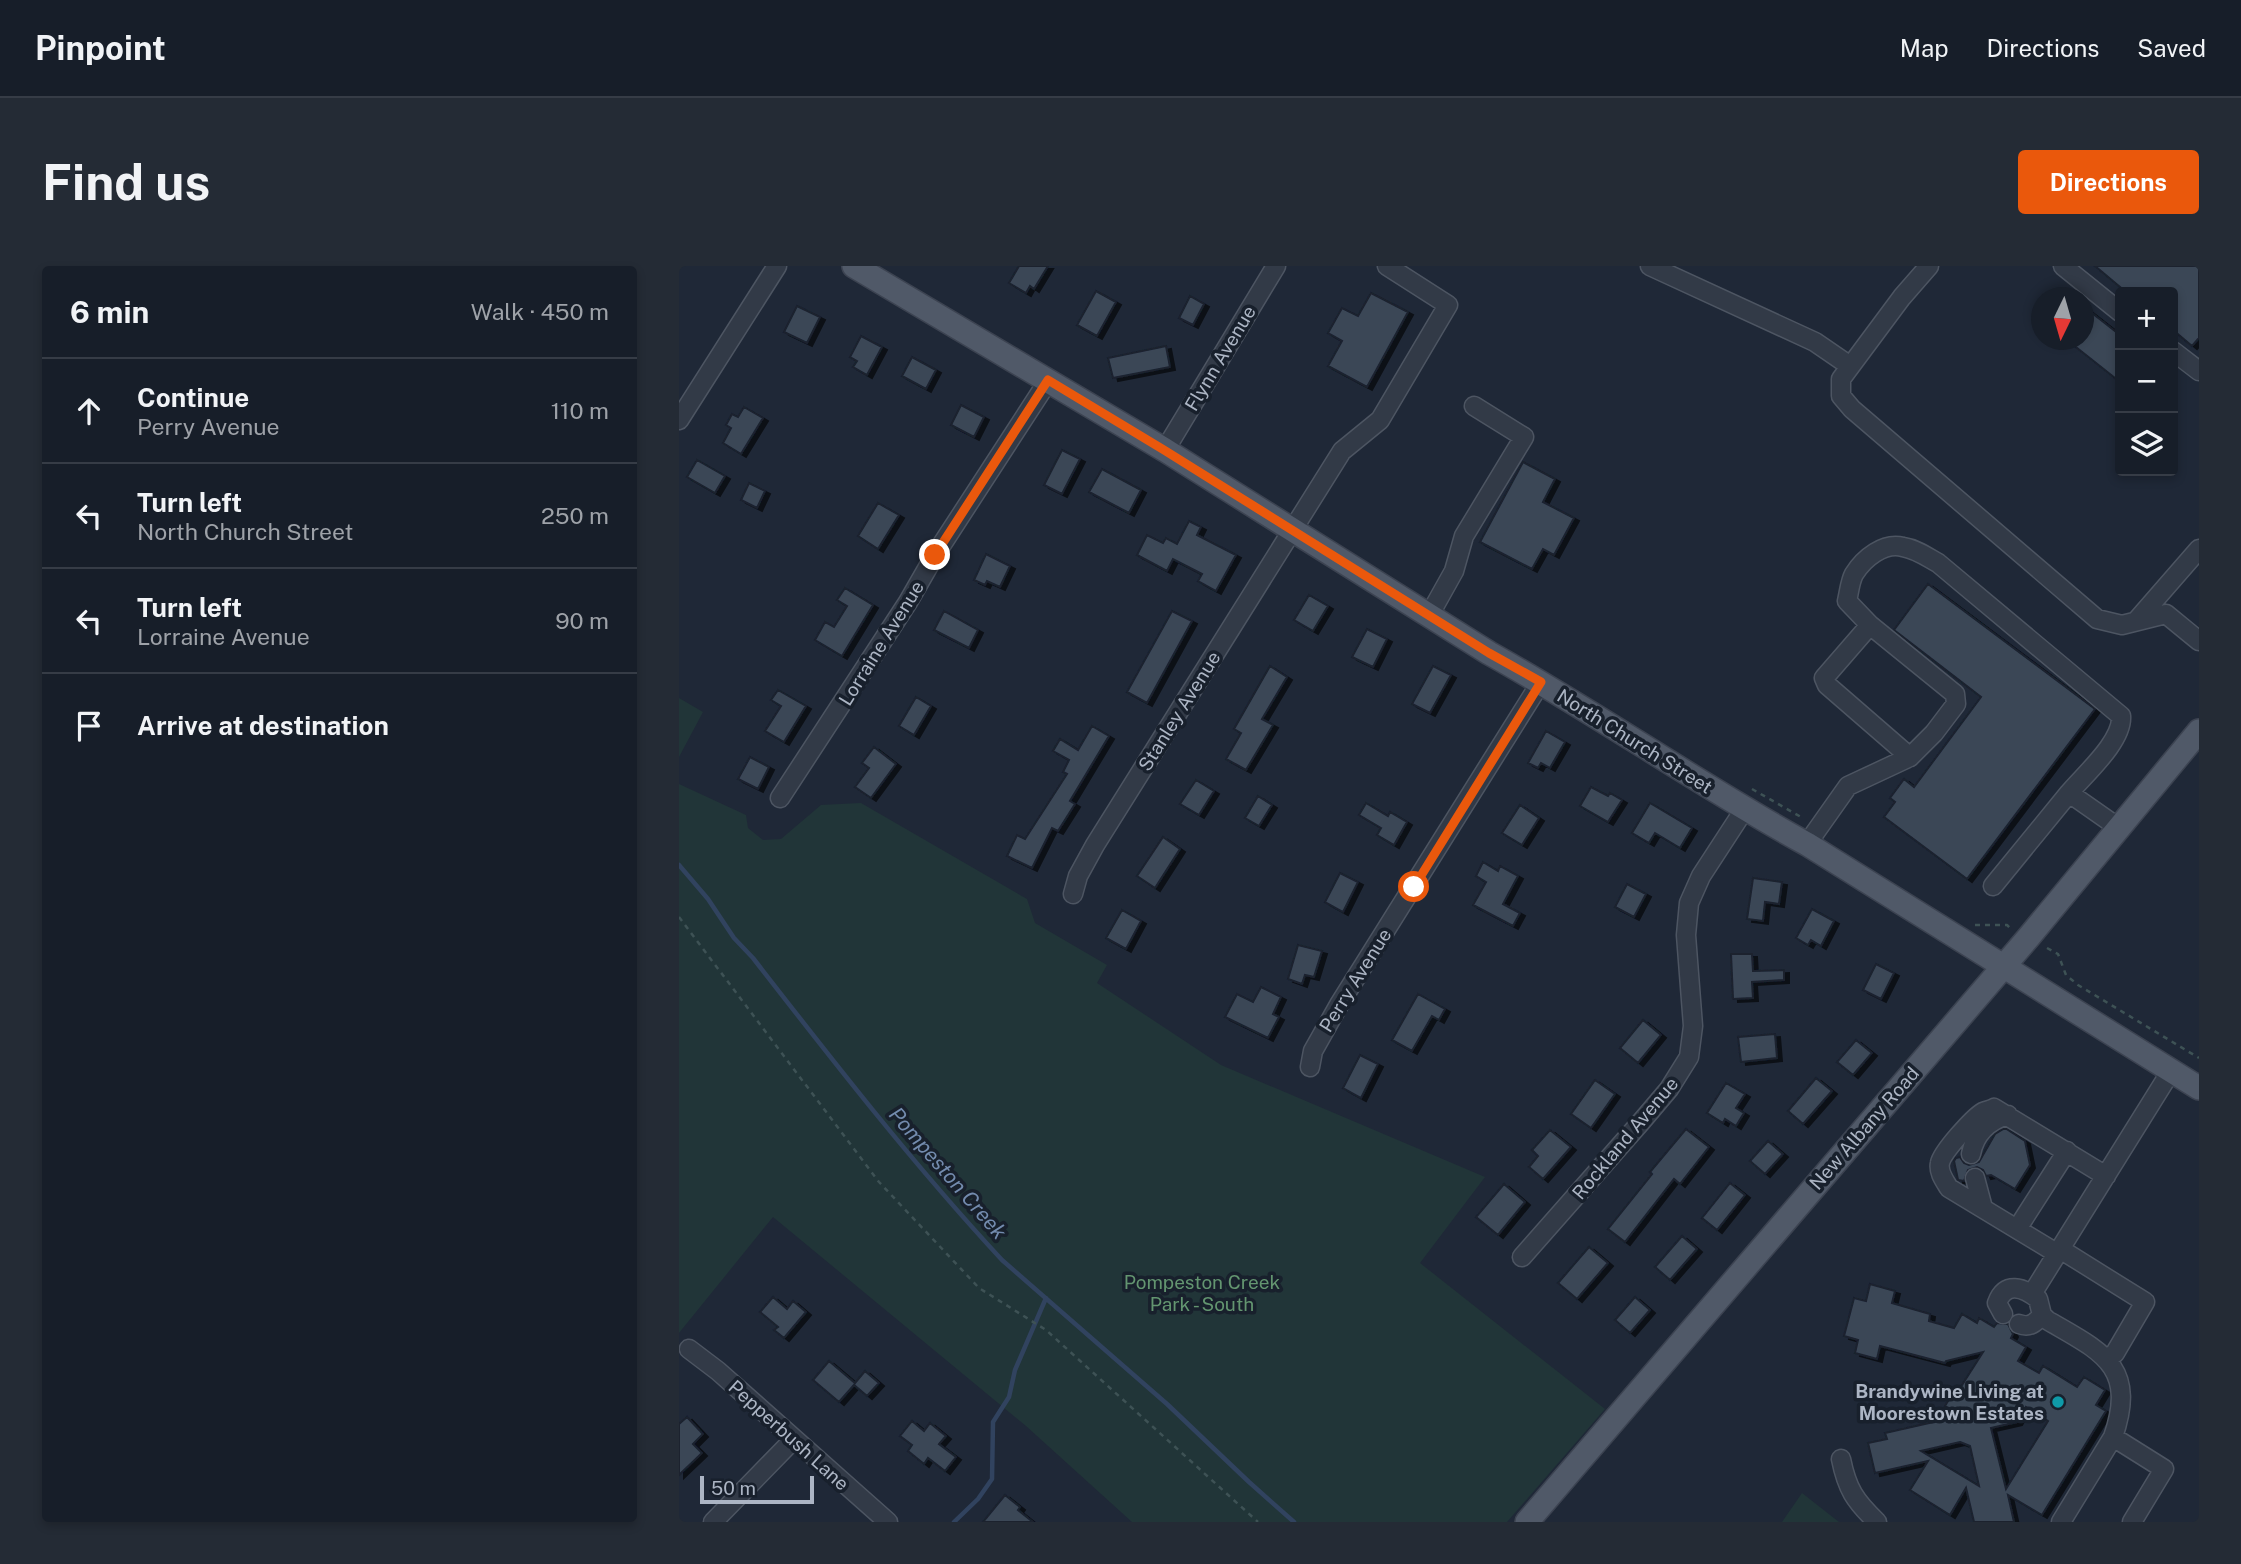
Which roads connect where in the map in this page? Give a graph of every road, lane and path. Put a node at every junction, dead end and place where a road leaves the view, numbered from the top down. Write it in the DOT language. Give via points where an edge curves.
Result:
graph roads {
  1 [pos="777,266"];
  2 [pos="1276,266"];
  3 [pos="1387,266"];
  4 [pos="1650,266"];
  5 [pos="1929,266"];
  6 [pos="2063,266"];
  7 [pos="858,267"];
  8 [pos="2115,308"];
  9 [pos="2178,355"];
  10 [pos="1850,366"];
  11 [pos="2199,371"];
  12 [pos="1048,380"];
  13 [pos="1474,406"];
  14 [pos="679,420"];
  15 [pos="1164,450"];
  16 [pos="1291,530"];
  17 [pos="2199,549"];
  18 [pos="1430,614"];
  19 [pos="2138,619"];
  20 [pos="1870,625"];
  21 [pos="2199,641"];
  22 [pos="1541,682"];
  23 [pos="2199,731"];
  24 [pos="1910,757"];
  25 [pos="2069,793"];
  26 [pos="780,798"];
  27 [pos="1744,810"];
  28 [pos="2119,828"];
  29 [pos="1807,844"];
  30 [pos="1993,886"];
  31 [pos="1073,894"];
  32 [pos="679,917"];
  33 [pos="2047,948"];
  34 [pos="2004,967"];
  35 [pos="2199,1058"];
  36 [pos="1310,1067"];
  37 [pos="2171,1071"];
  38 [pos="2199,1088"];
  39 [pos="2008,1115"];
  40 [pos="2067,1151"];
  41 [pos="1971,1154"];
  42 [pos="2106,1176"];
  43 [pos="1975,1178"];
  44 [pos="1983,1208"];
  45 [pos="2017,1229"];
  46 [pos="2059,1252"];
  47 [pos="1522,1257"];
  48 [pos="2032,1294"];
  49 [pos="2003,1314"];
  50 [pos="2042,1315"];
  51 [pos="2019,1324"];
  52 [pos="688,1349"];
  53 [pos="2107,1359"];
  54 [pos="2113,1437"];
  55 [pos="794,1440"];
  56 [pos="1841,1459"];
  57 [pos="713,1522"];
  58 [pos="888,1522"];
  59 [pos="1258,1522"];
  60 [pos="1527,1522"];
  61 [pos="1877,1522"];
  62 [pos="2061,1522"];
  63 [pos="2132,1522"];
  1 -- 14 [label="street"];
  2 -- 15 [label="street, Flynn Avenue"];
  3 -- 16 [label="street, Stanley Avenue" via="1448,305 1380,420 1342,451"];
  4 -- 10 [label="street" via="1815,342"];
  5 -- 10 [label="street"];
  6 -- 8 [label="street"];
  7 -- 12 [label="main road, North Church Street"];
  9 -- 11 [label="street"];
  10 -- 19 [label="street" via="1841,379 1840,396 1852,409 2097,619 2122,625"];
  12 -- 15 [label="main road, North Church Street"];
  12 -- 26 [label="street, Lorraine Avenue"];
  13 -- 18 [label="street" via="1524,437 1464,536 1454,571"];
  15 -- 16 [label="main road, North Church Street"];
  16 -- 18 [label="main road, North Church Street"];
  16 -- 31 [label="street, Stanley Avenue" via="1095,845"];
  17 -- 19 [label="street"];
  18 -- 22 [label="main road, North Church Street"];
  19 -- 21 [label="street" via="2166,614"];
  20 -- 24 [label="street" via="1825,678 1827,685"];
  20 -- 24 [label="street" via="1955,694 1956,704"];
  20 -- 25 [label="street" via="1847,601 1853,575 1882,547 1901,546 1938,563 2023,632 2121,716 2112,743"];
  22 -- 27 [label="main road, North Church Street"];
  22 -- 36 [label="street, Perry Avenue" via="1340,1003 1313,1051"];
  23 -- 28 [label="main road, New Albany Road"];
  24 -- 29 [label="street" via="1848,786"];
  25 -- 28 [label="street"];
  25 -- 30 [label="street"];
  27 -- 29 [label="main road, North Church Street"];
  27 -- 47 [label="street, Rockland Avenue" via="1689,903 1686,935 1693,1041 1689,1056 1669,1089"];
  28 -- 34 [label="main road, New Albany Road"];
  29 -- 34 [label="main road, North Church Street"];
  32 -- 59 [label="path" via="879,1182 979,1288 1044,1329"];
  33 -- 35 [label="path" via="2058,954 2066,975 2078,985"];
  34 -- 37 [label="main road, North Church Street"];
  34 -- 60 [label="main road, New Albany Road"];
  37 -- 38 [label="main road, North Church Street"];
  37 -- 42 [label="street"];
  39 -- 40 [label="street"];
  39 -- 41 [label="street" via="1993,1119 1978,1134"];
  39 -- 44 [label="street" via="1994,1108 1983,1112 1939,1164 1949,1188"];
  40 -- 42 [label="street"];
  40 -- 45 [label="street"];
  42 -- 46 [label="street"];
  43 -- 44 [label="street"];
  44 -- 45 [label="street"];
  45 -- 46 [label="street"];
  46 -- 48 [label="street"];
  46 -- 53 [label="street" via="2145,1302"];
  48 -- 49 [label="street" via="2014,1287 2005,1290 1997,1303"];
  48 -- 50 [label="street"];
  50 -- 51 [label="street" via="2028,1326"];
  50 -- 53 [label="street"];
  52 -- 55 [label="street, Pepperbush Lane"];
  53 -- 54 [label="street" via="2121,1393"];
  54 -- 62 [label="street"];
  54 -- 63 [label="street" via="2164,1469"];
  55 -- 57 [label="street"];
  55 -- 58 [label="street, Pepperbush Lane"];
  56 -- 61 [label="street" via="1847,1486"];
}
